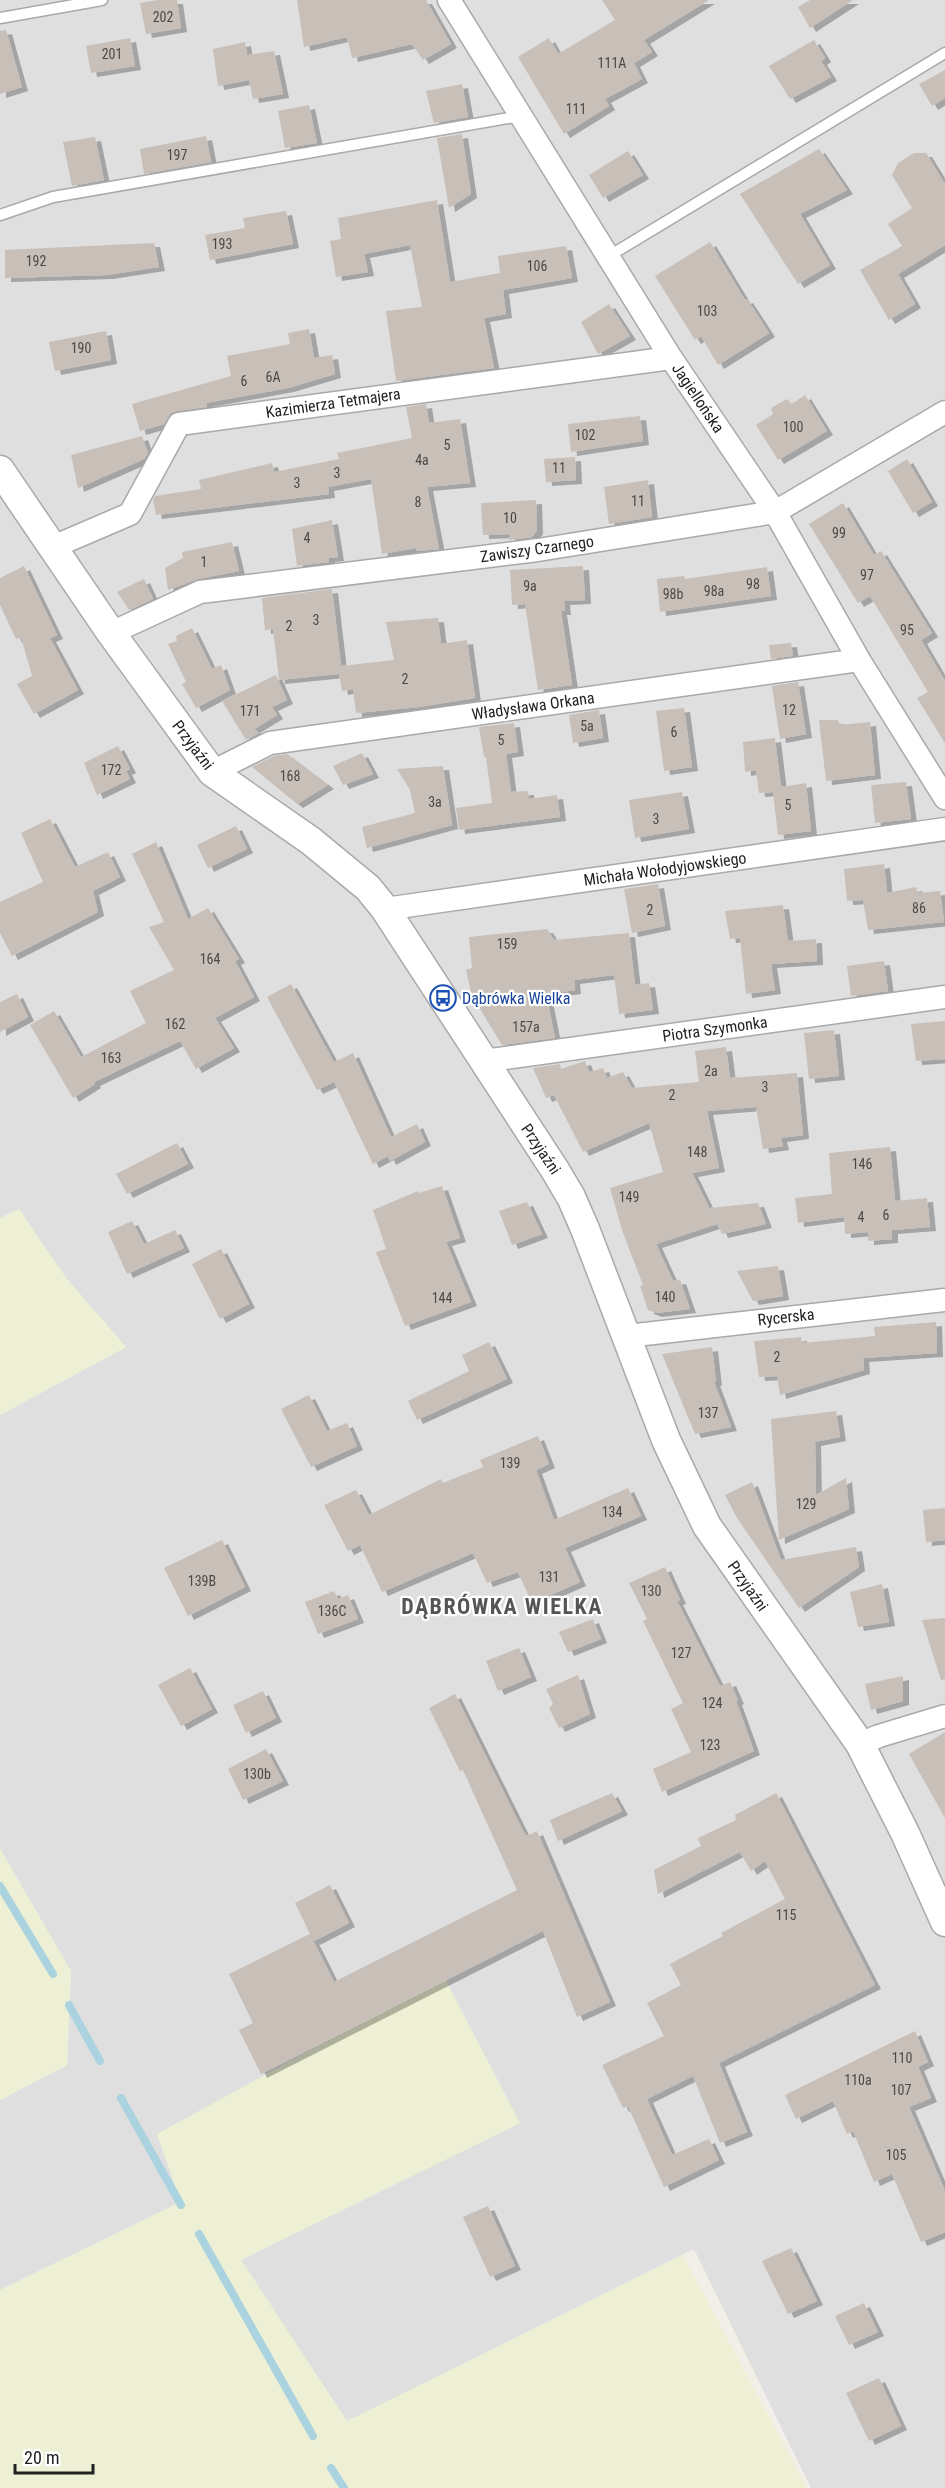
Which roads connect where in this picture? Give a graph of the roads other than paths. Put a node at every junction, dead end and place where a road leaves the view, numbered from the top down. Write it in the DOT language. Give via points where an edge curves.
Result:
graph roads {
  1 [pos="102,0"];
  2 [pos="449,0"];
  3 [pos="0,18"];
  4 [pos="945,53"];
  5 [pos="521,116"];
  6 [pos="0,215"];
  7 [pos="609,256"];
  8 [pos="670,358"];
  9 [pos="945,412"];
  10 [pos="0,470"];
  11 [pos="776,512"];
  12 [pos="53,547"];
  13 [pos="111,633"];
  14 [pos="859,660"];
  15 [pos="212,772"];
  16 [pos="945,798"];
  17 [pos="945,829"];
  18 [pos="385,909"];
  19 [pos="945,997"];
  20 [pos="484,1061"];
  21 [pos="945,1300"];
  22 [pos="627,1336"];
  23 [pos="945,1716"];
  24 [pos="860,1744"];
  25 [pos="945,1922"];
  1 -- 3 [label="lane"];
  2 -- 5 [label="street, Jagiellońska"];
  4 -- 7 [label="lane"];
  5 -- 6 [label="lane" via="53,197"];
  5 -- 7 [label="street, Jagiellońska"];
  7 -- 8 [label="street, Jagiellońska"];
  8 -- 11 [label="street, Jagiellońska"];
  8 -- 12 [label="street, Kazimierza Tetmajera" via="179,424 129,514"];
  9 -- 11 [label="street, Zawiszy Czarnego"];
  10 -- 12 [label="street, Przyjaźni"];
  11 -- 13 [label="street, Zawiszy Czarnego" via="538,550 200,592"];
  11 -- 14 [label="street, Jagiellońska"];
  12 -- 13 [label="street, Przyjaźni"];
  13 -- 15 [label="street, Przyjaźni"];
  14 -- 15 [label="street, Władysława Orkana" via="270,743"];
  14 -- 16 [label="street, Jagiellońska"];
  15 -- 18 [label="street, Przyjaźni" via="311,841 368,888"];
  17 -- 18 [label="street, Michała Wołodyjowskiego"];
  18 -- 20 [label="street, Przyjaźni"];
  19 -- 20 [label="street, Piotra Szymonka"];
  20 -- 22 [label="street, Przyjaźni" via="572,1197"];
  21 -- 22 [label="street, Rycerska"];
  22 -- 24 [label="street, Przyjaźni" via="666,1440 707,1526"];
  23 -- 24 [label="street"];
  24 -- 25 [label="street, Przyjaźni"];
}
